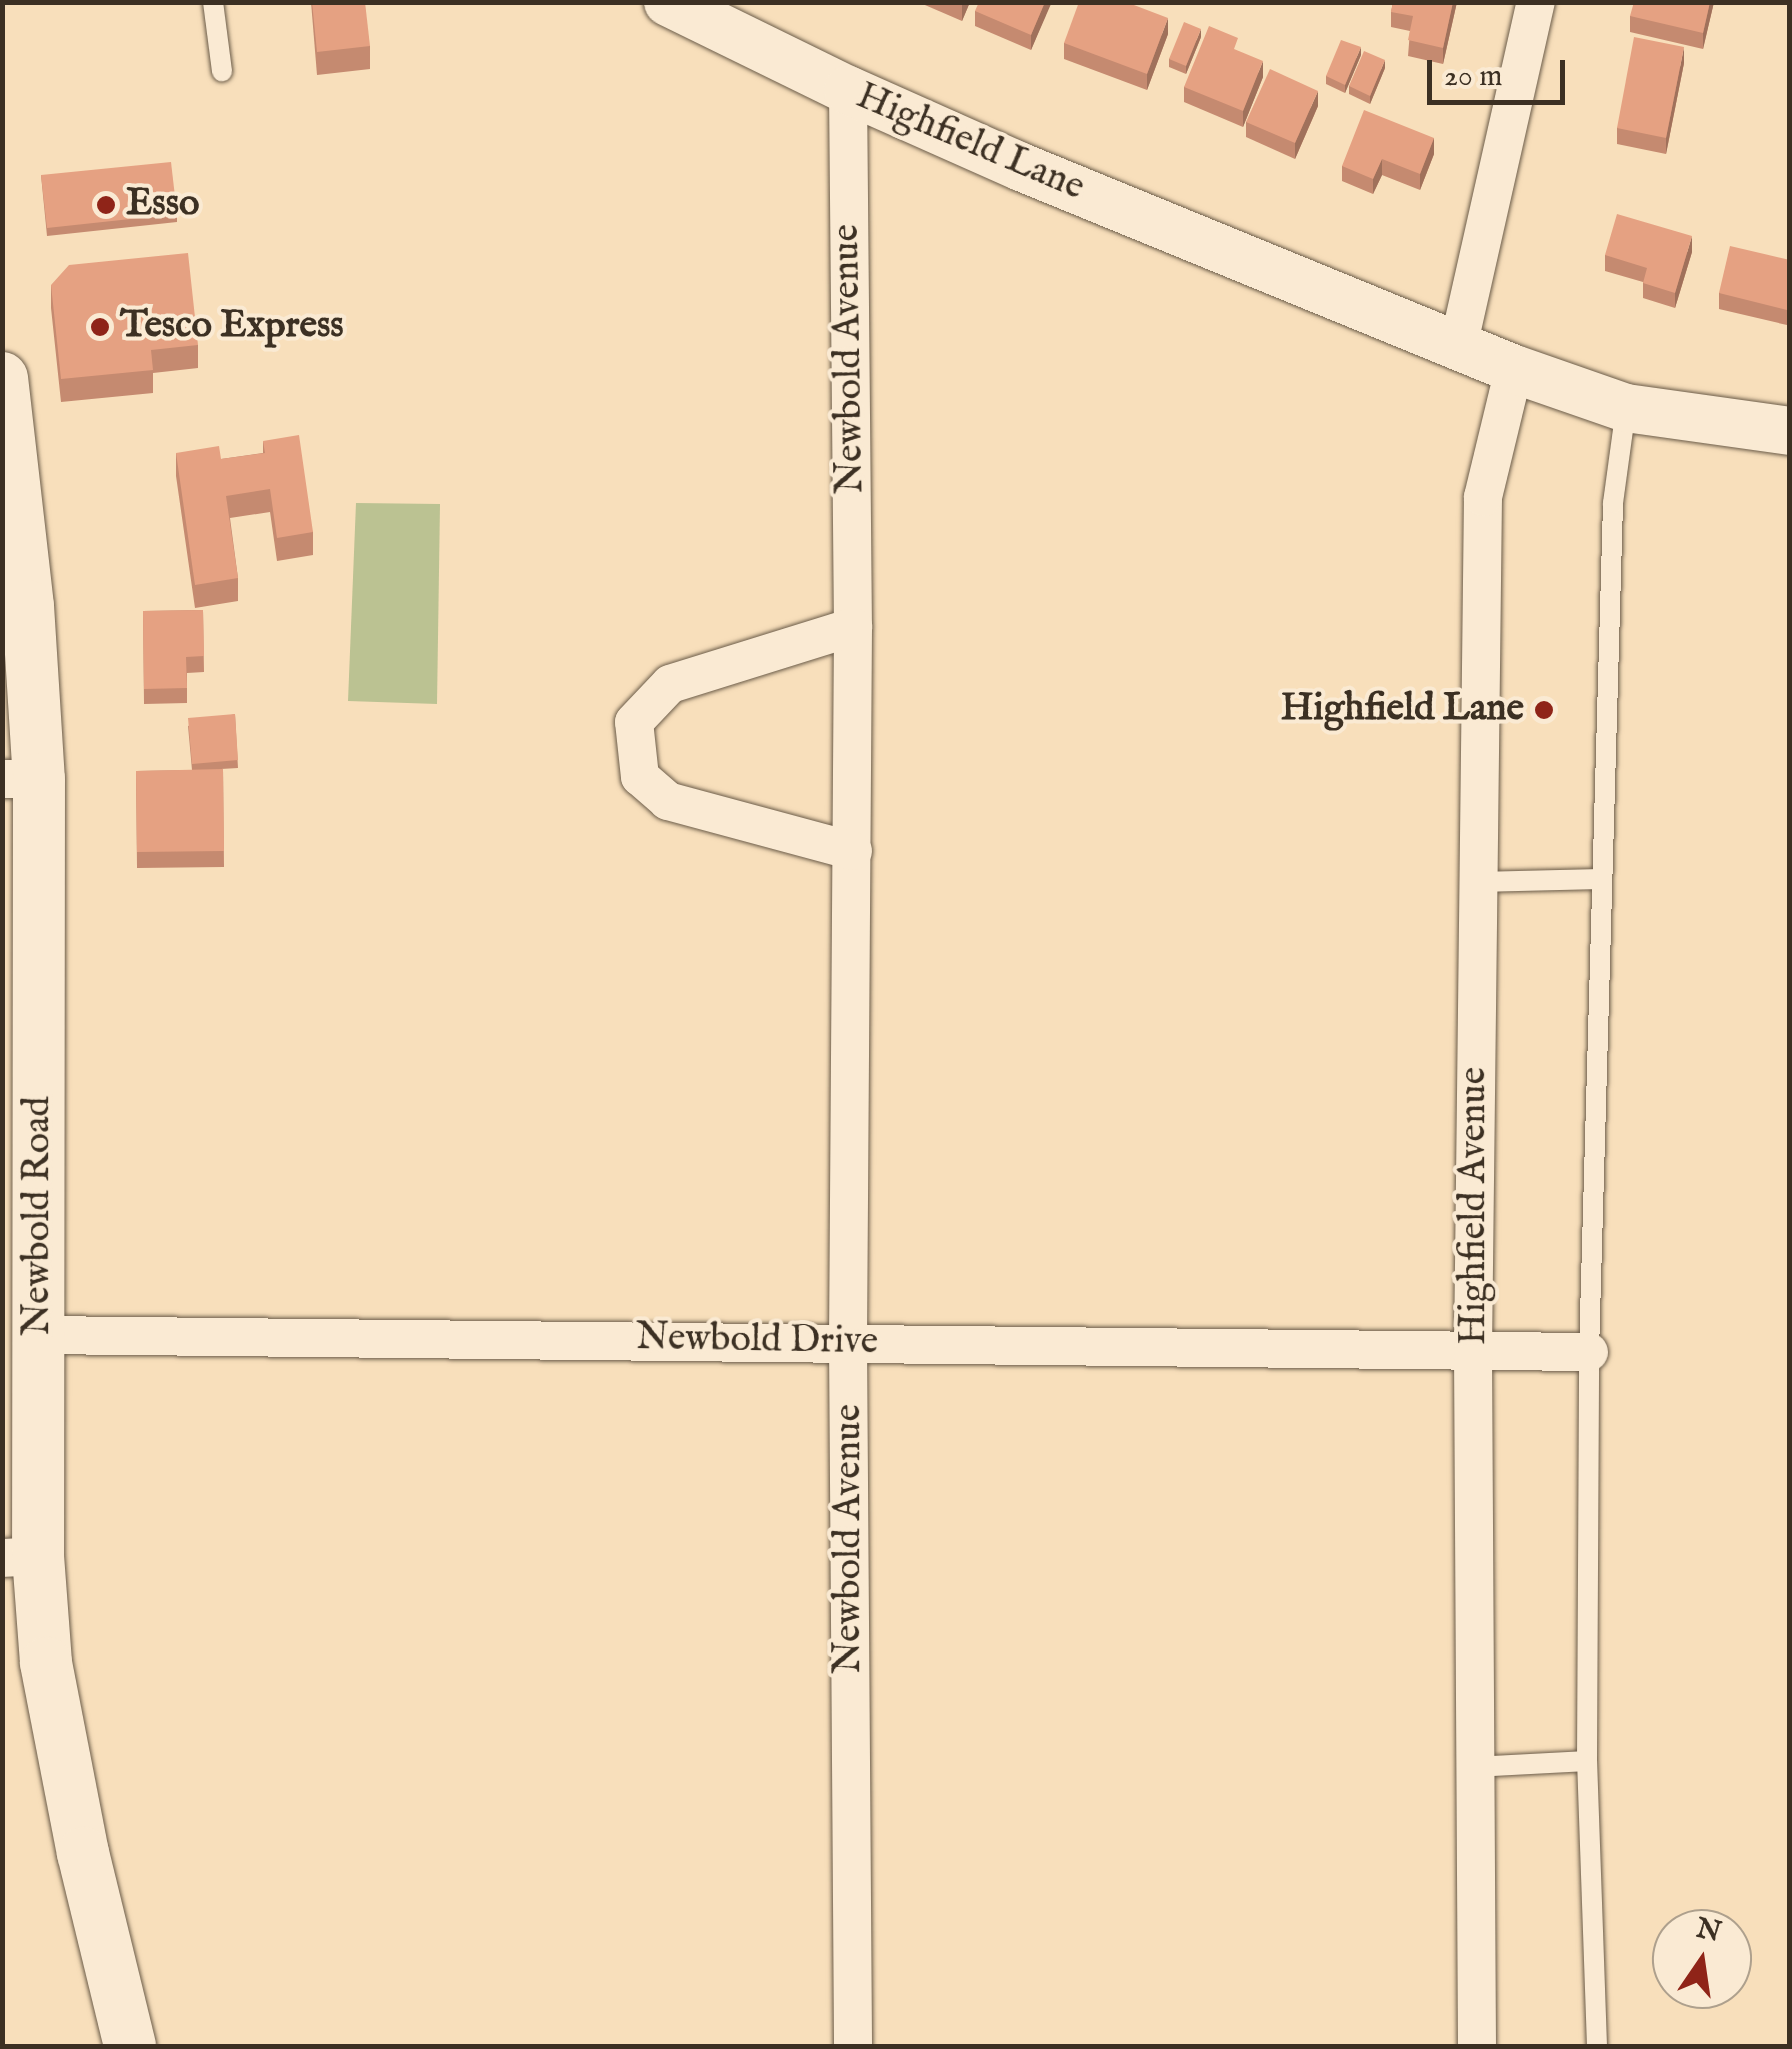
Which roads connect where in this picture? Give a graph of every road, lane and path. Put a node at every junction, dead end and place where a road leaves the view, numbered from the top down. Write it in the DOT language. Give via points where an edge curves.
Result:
graph roads {
  1 [pos="213,2"];
  2 [pos="668,2"];
  3 [pos="1536,2"];
  4 [pos="222,72"];
  5 [pos="848,90"];
  6 [pos="1458,346"];
  7 [pos="1514,369"];
  8 [pos="2,378"];
  9 [pos="1626,408"];
  10 [pos="1790,430"];
  11 [pos="853,627"];
  12 [pos="21,779"];
  13 [pos="853,851"];
  14 [pos="1601,880"];
  15 [pos="1477,882"];
  16 [pos="40,1335"];
  17 [pos="848,1342"];
  18 [pos="1474,1351"];
  19 [pos="1590,1352"];
  20 [pos="20,1557"];
  21 [pos="1586,1761"];
  22 [pos="1474,1767"];
  23 [pos="130,2046"];
  24 [pos="854,2046"];
  25 [pos="1477,2046"];
  26 [pos="1597,2046"];
  1 -- 4 [label="lane"];
  2 -- 5 [label="street, Highfield Lane"];
  3 -- 6 [label="street"];
  5 -- 6 [label="street, Highfield Lane"];
  5 -- 11 [label="street, Newbold Avenue"];
  6 -- 7 [label="street, Highfield Lane"];
  7 -- 9 [label="street, Highfield Lane"];
  7 -- 15 [label="street, Highfield Avenue" via="1483,497"];
  8 -- 12 [label="main road, Newbold Road" via="28,606"];
  9 -- 10 [label="street, Highfield Lane"];
  9 -- 14 [label="lane" via="1613,504"];
  11 -- 13 [label="street, Newbold Avenue"];
  11 -- 13 [label="street" via="670,684 634,722 640,777 668,801"];
  12 -- 16 [label="main road, Newbold Road"];
  13 -- 17 [label="street, Newbold Avenue"];
  14 -- 15 [label="lane"];
  14 -- 19 [label="lane"];
  15 -- 18 [label="street, Highfield Avenue"];
  16 -- 17 [label="street, Newbold Drive"];
  16 -- 20 [label="main road, Newbold Road"];
  17 -- 18 [label="street, Newbold Drive"];
  17 -- 24 [label="street, Newbold Avenue"];
  18 -- 19 [label="street, Newbold Drive"];
  18 -- 22 [label="street, Highfield Avenue"];
  19 -- 21 [label="lane"];
  20 -- 23 [label="main road, Newbold Road"];
  21 -- 22 [label="lane"];
  21 -- 26 [label="lane"];
  22 -- 25 [label="street, Highfield Avenue"];
}
